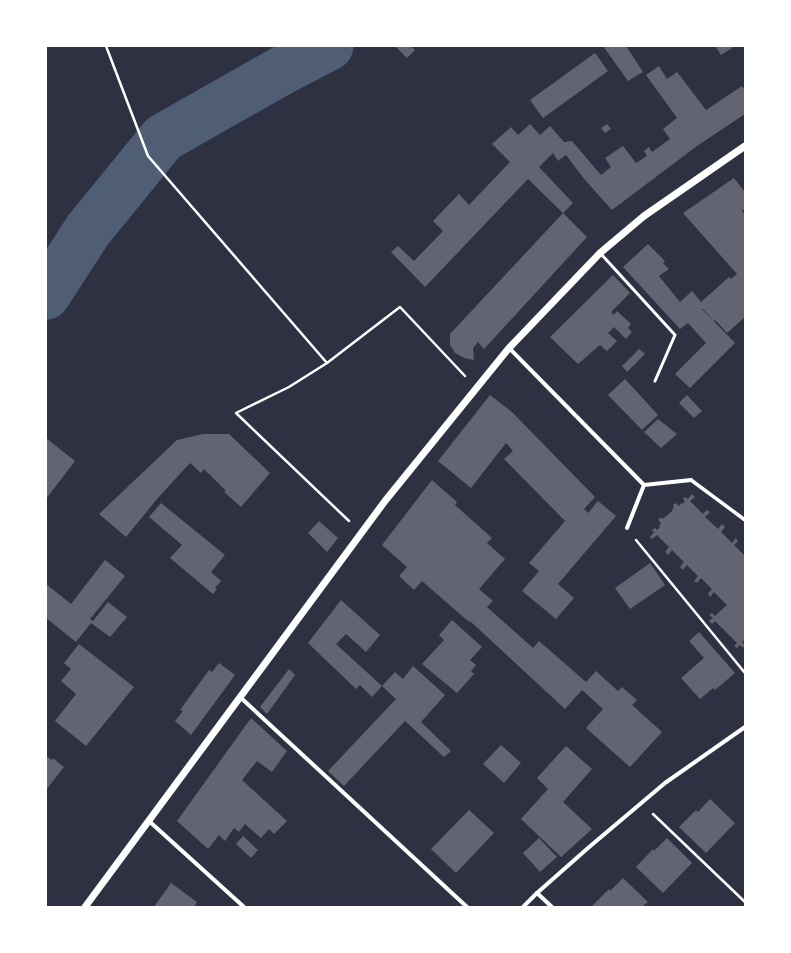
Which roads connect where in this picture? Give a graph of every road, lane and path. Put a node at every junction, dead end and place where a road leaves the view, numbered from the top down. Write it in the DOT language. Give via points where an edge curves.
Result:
graph roads {
  1 [pos="106,46"];
  2 [pos="745,146"];
  3 [pos="600,253"];
  4 [pos="509,348"];
  5 [pos="327,363"];
  6 [pos="655,381"];
  7 [pos="478,386"];
  8 [pos="691,480"];
  9 [pos="644,485"];
  10 [pos="745,520"];
  11 [pos="626,528"];
  12 [pos="362,533"];
  13 [pos="745,673"];
  14 [pos="240,698"];
  15 [pos="745,727"];
  16 [pos="641,802"];
  17 [pos="149,821"];
  18 [pos="537,893"];
  19 [pos="745,902"];
  20 [pos="85,907"];
  21 [pos="244,907"];
  22 [pos="468,907"];
  23 [pos="523,907"];
  24 [pos="552,907"];
  1 -- 5 [label="path" via="148,156"];
  2 -- 3 [label="street" via="644,216"];
  3 -- 4 [label="street"];
  3 -- 6 [label="lane" via="675,335"];
  4 -- 7 [label="street"];
  4 -- 9 [label="street"];
  5 -- 7 [label="path" via="400,307 464,376"];
  5 -- 12 [label="path" via="289,387 236,413"];
  7 -- 12 [label="street"];
  8 -- 9 [label="street"];
  8 -- 10 [label="street"];
  9 -- 11 [label="street"];
  11 -- 13 [label="path"];
  12 -- 14 [label="street"];
  14 -- 17 [label="street"];
  14 -- 22 [label="street"];
  15 -- 16 [label="street"];
  16 -- 18 [label="street"];
  16 -- 19 [label="path"];
  17 -- 20 [label="street"];
  17 -- 21 [label="street"];
  18 -- 23 [label="street"];
  18 -- 24 [label="street"];
}
